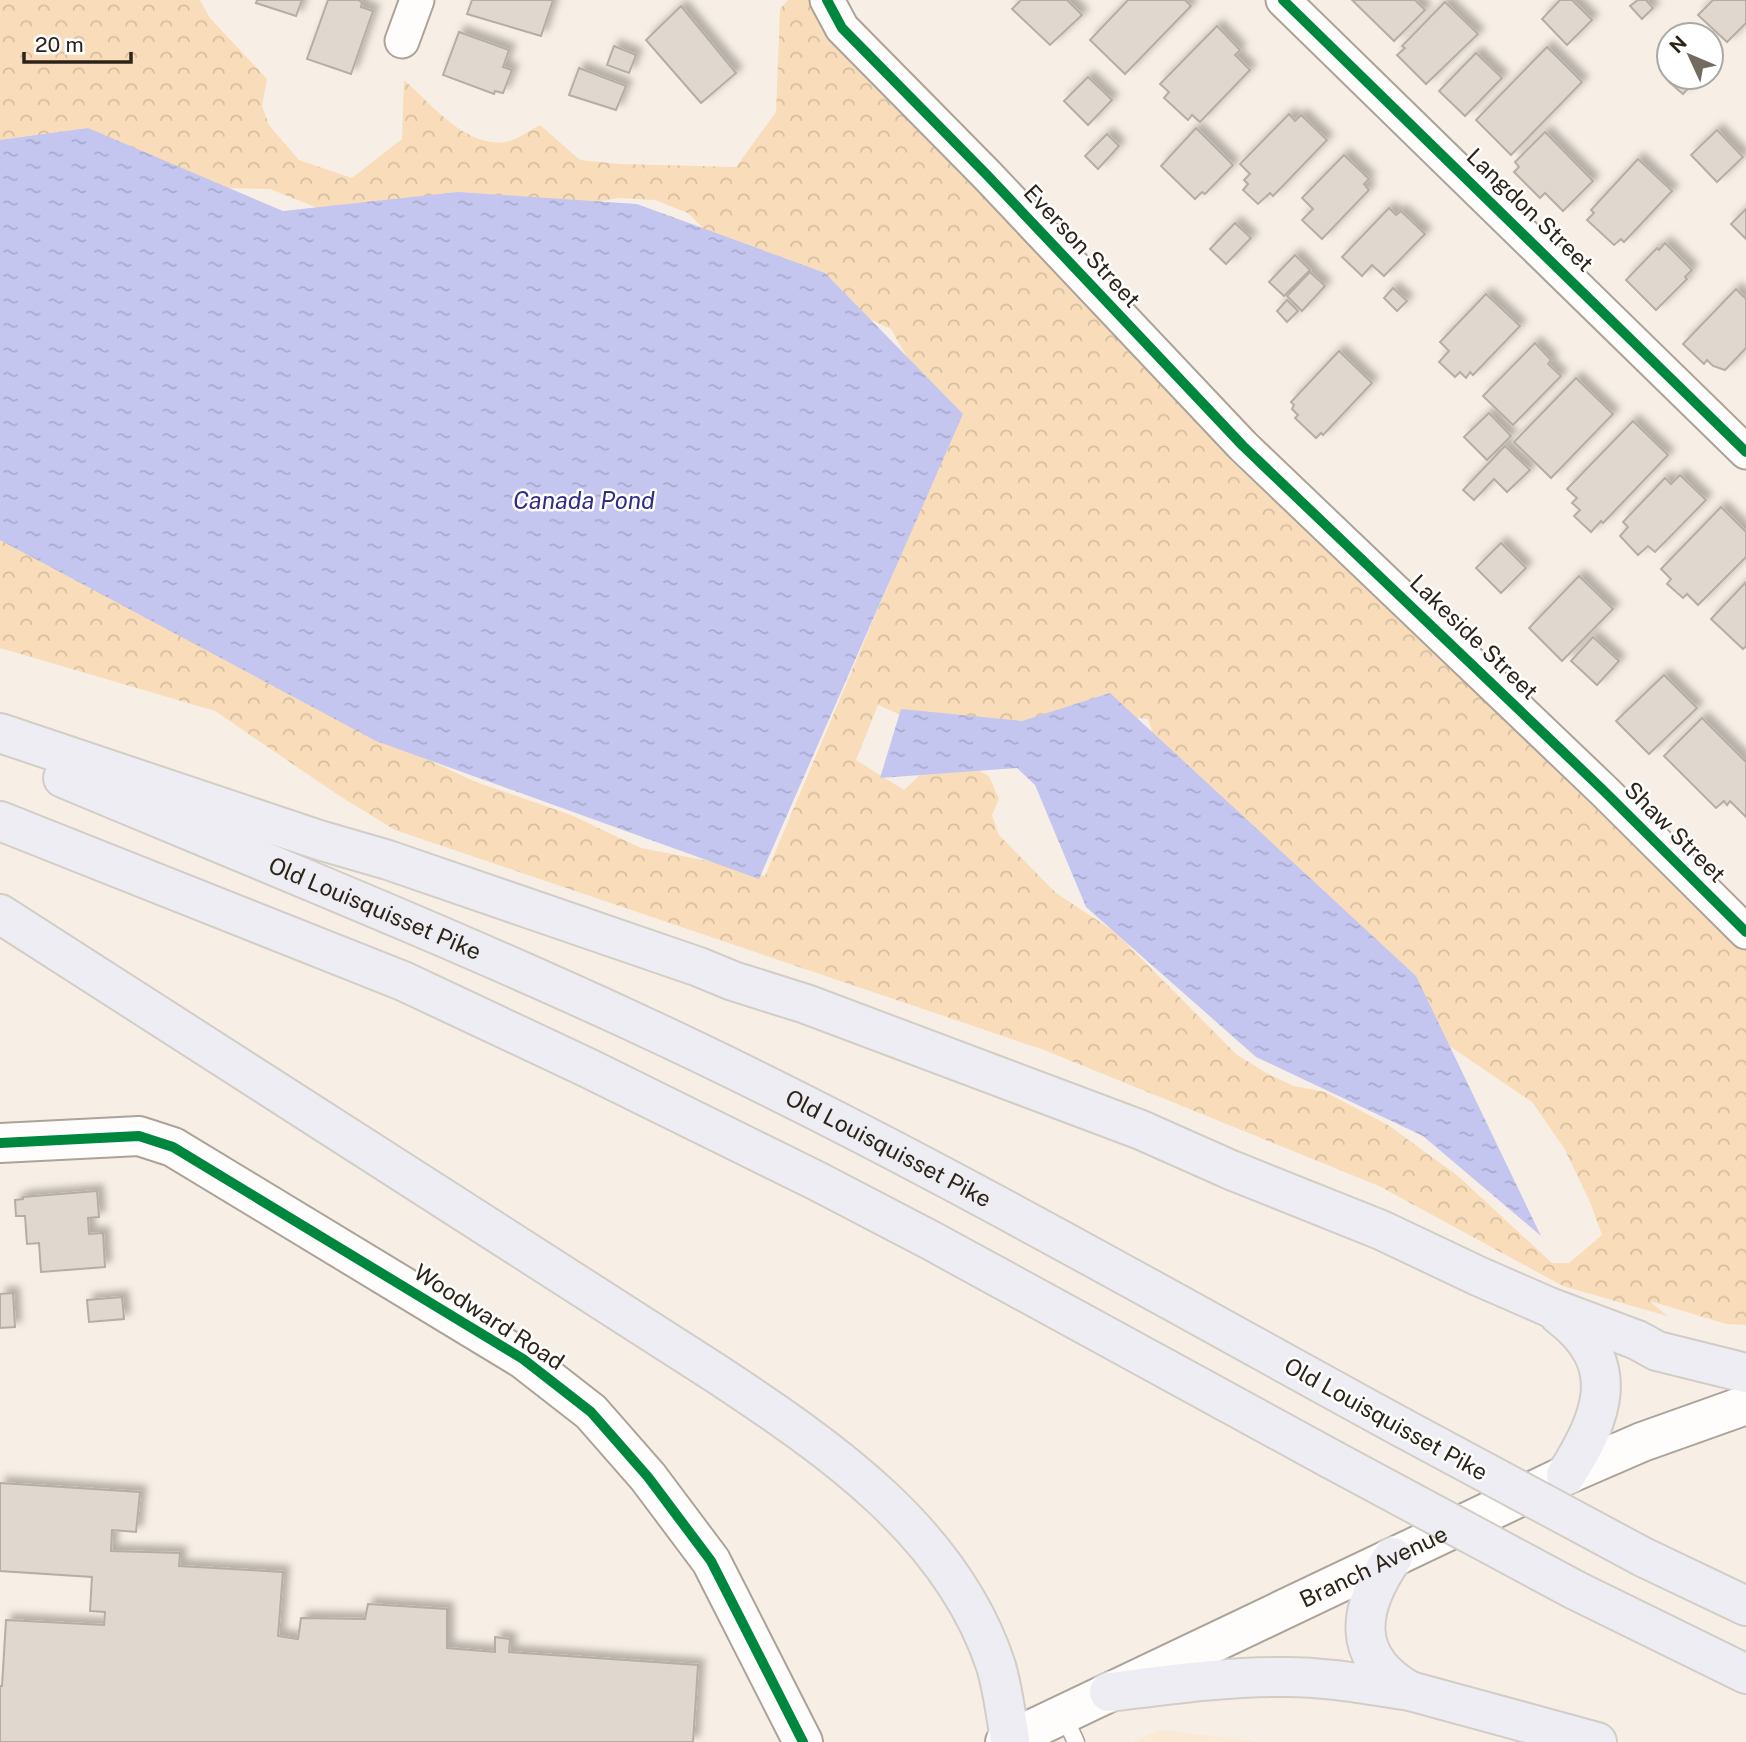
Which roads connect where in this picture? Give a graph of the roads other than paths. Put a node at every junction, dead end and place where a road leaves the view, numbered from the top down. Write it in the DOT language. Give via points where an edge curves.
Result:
graph roads {
  1 [pos="417,0"];
  2 [pos="827,0"];
  3 [pos="1283,0"];
  4 [pos="402,41"];
  5 [pos="1746,452"];
  6 [pos="1315,513"];
  7 [pos="0,733"];
  8 [pos="0,751"];
  9 [pos="1604,790"];
  10 [pos="0,821"];
  11 [pos="0,914"];
  12 [pos="1746,932"];
  13 [pos="0,1143"];
  14 [pos="1549,1307"];
  15 [pos="1746,1373"];
  16 [pos="1746,1405"];
  17 [pos="1566,1475"];
  18 [pos="1393,1558"];
  19 [pos="1746,1606"];
  20 [pos="1746,1674"];
  21 [pos="1410,1691"];
  22 [pos="1109,1692"];
  23 [pos="1069,1728"];
  24 [pos="1007,1741"];
  25 [pos="803,1742"];
  26 [pos="1597,1742"];
  1 -- 4 [label="street"];
  2 -- 6 [label="street, Everson Street" via="842,28 1242,446"];
  3 -- 5 [label="street, Langdon Street"];
  6 -- 9 [label="street, Lakeside Street"];
  7 -- 14 [label="highway" via="388,859 819,1009 1141,1130 1381,1230"];
  8 -- 19 [label="highway, Old Louisquisset Pike, bridge" via="634,1022 872,1140 1643,1557"];
  9 -- 12 [label="street, Shaw Street"];
  10 -- 20 [label="highway, bridge" via="402,981 600,1074 886,1217 1575,1590"];
  11 -- 24 [label="highway" via="729,1382 852,1470 907,1522 967,1604 996,1667"];
  13 -- 25 [label="street, Woodward Road" via="139,1136 173,1147 523,1359 591,1412 648,1477 711,1561"];
  14 -- 15 [label="highway" via="1657,1351"];
  14 -- 17 [label="highway" via="1578,1329 1600,1367 1596,1418"];
  16 -- 17 [label="street, Branch Avenue"];
  17 -- 18 [label="street, Branch Avenue"];
  18 -- 21 [label="highway" via="1367,1605 1365,1635 1382,1672"];
  18 -- 22 [label="street, Branch Avenue"];
  21 -- 22 [label="highway" via="1285,1677"];
  21 -- 26 [label="highway"];
  22 -- 23 [label="street, Branch Avenue"];
  23 -- 24 [label="street, Branch Avenue"];
}
